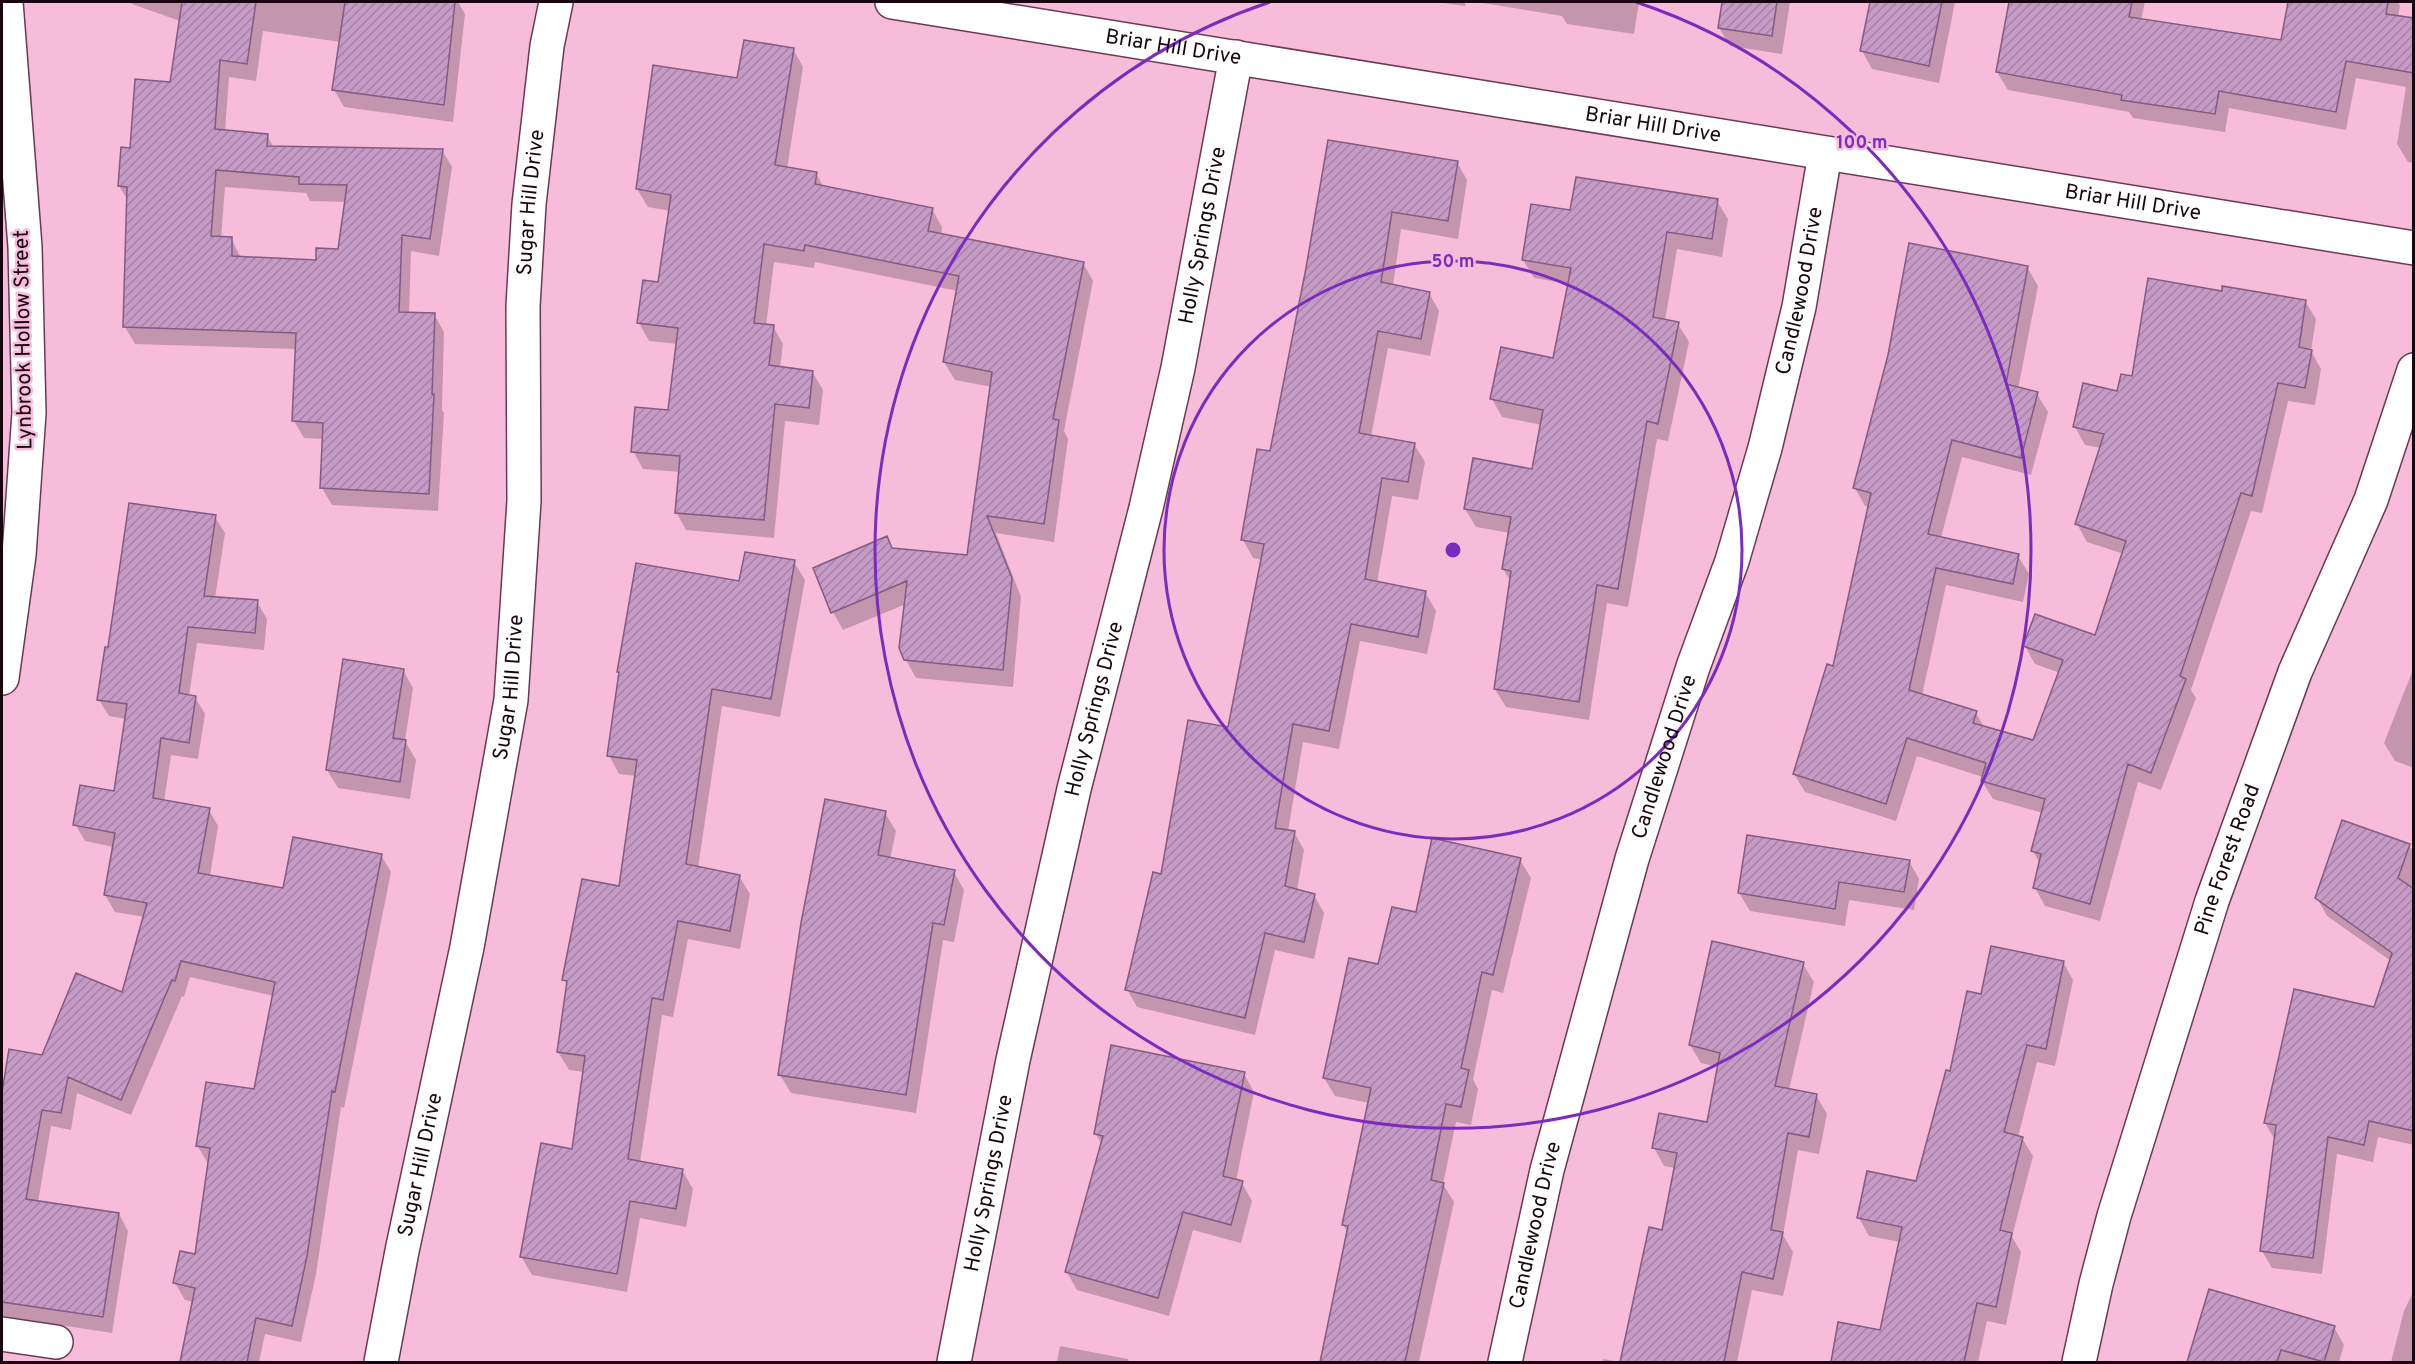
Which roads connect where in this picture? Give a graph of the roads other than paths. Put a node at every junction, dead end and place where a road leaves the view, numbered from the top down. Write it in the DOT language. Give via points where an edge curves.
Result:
graph roads {
  1 [pos="6,2"];
  2 [pos="556,2"];
  3 [pos="892,2"];
  4 [pos="1236,57"];
  5 [pos="1825,154"];
  6 [pos="2414,248"];
  7 [pos="2414,370"];
  8 [pos="2,678"];
  9 [pos="2,1334"];
  10 [pos="56,1342"];
  11 [pos="381,1362"];
  12 [pos="954,1362"];
  13 [pos="1505,1362"];
  14 [pos="2079,1362"];
  1 -- 8 [label="street, Lynbrook Hollow Street" via="25,248 29,413 19,555"];
  2 -- 11 [label="street, Sugar Hill Drive" via="547,46 529,204 524,306 524,501 511,700 467,947"];
  3 -- 4 [label="street, Briar Hill Drive"];
  4 -- 5 [label="street, Briar Hill Drive"];
  4 -- 12 [label="street, Holly Springs Drive" via="1178,368 1066,823 1013,1060"];
  5 -- 6 [label="street, Briar Hill Drive"];
  5 -- 13 [label="street, Candlewood Drive" via="1799,307 1766,448 1632,859 1548,1170"];
  7 -- 14 [label="street, Pine Forest Road" via="2371,500 2295,672 2212,901 2114,1216"];
  9 -- 10 [label="street"];
}
